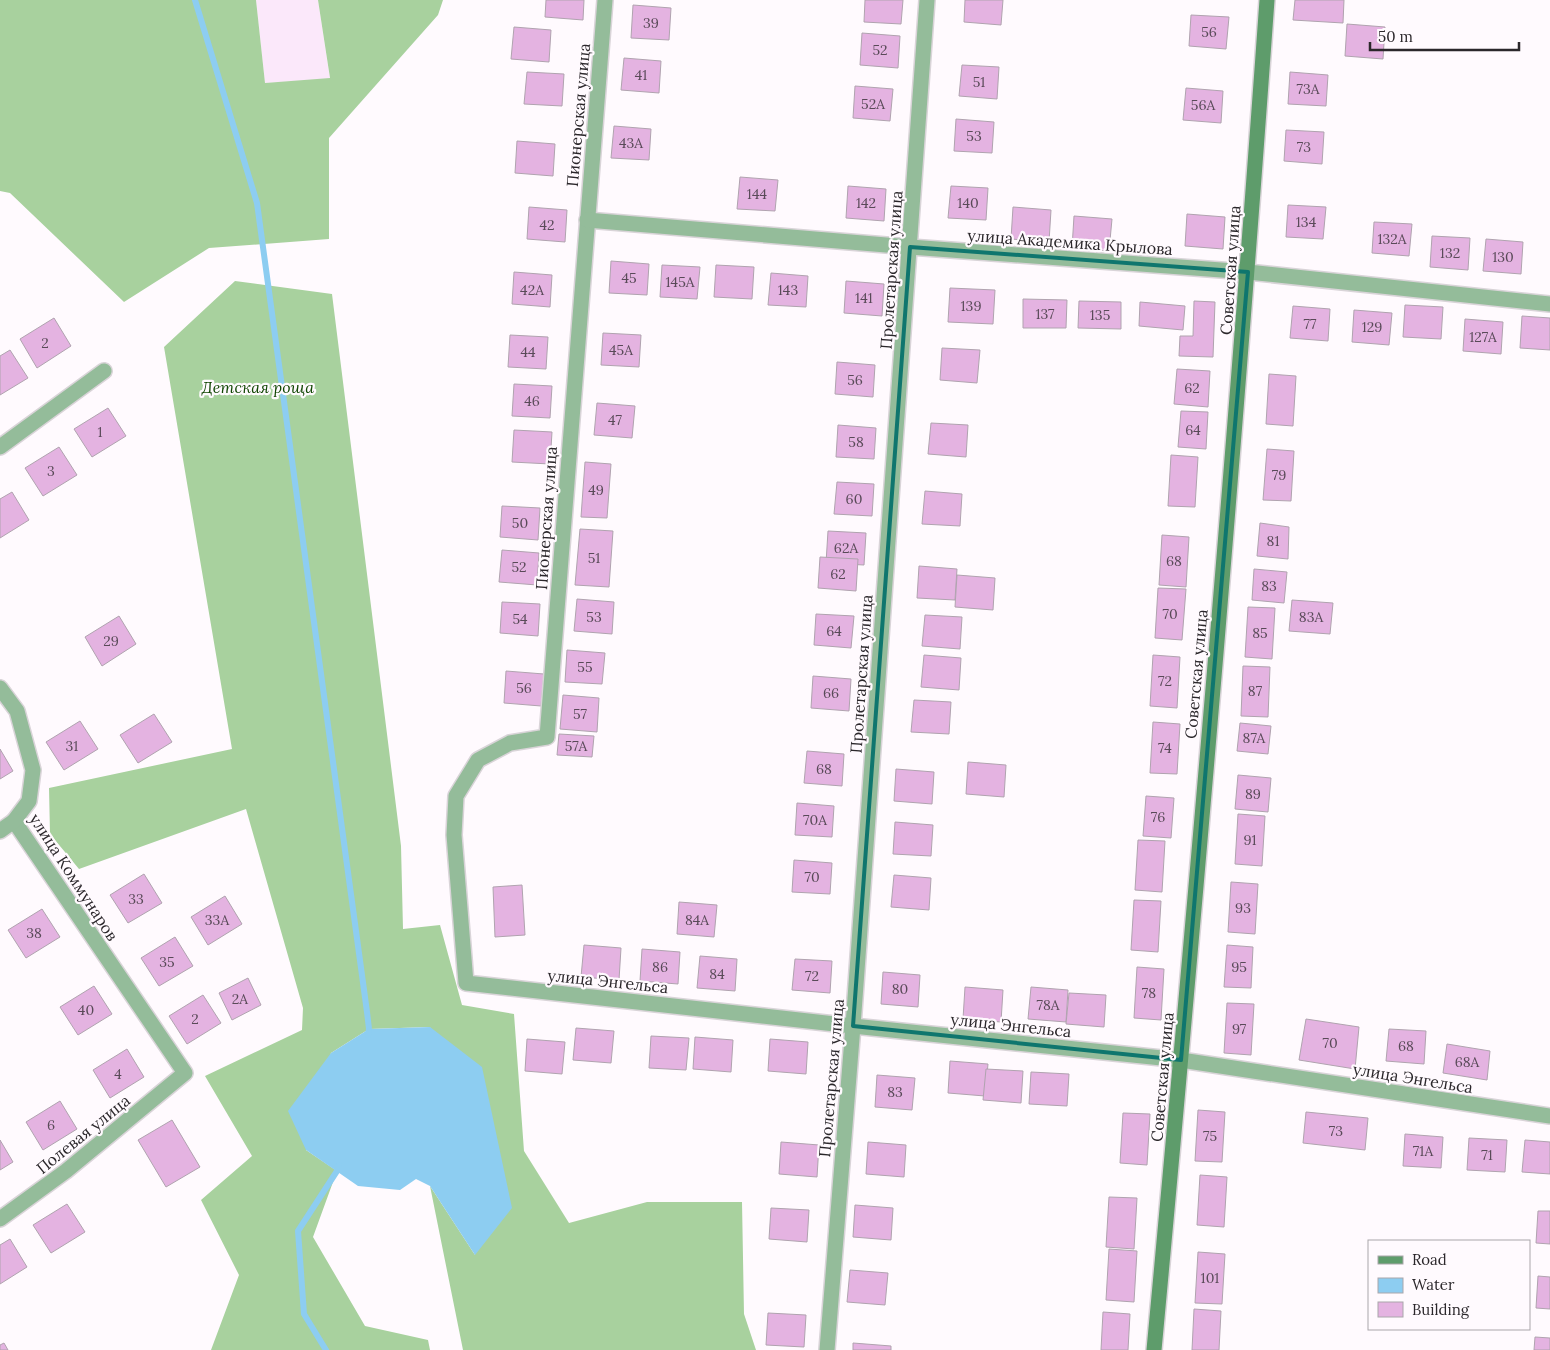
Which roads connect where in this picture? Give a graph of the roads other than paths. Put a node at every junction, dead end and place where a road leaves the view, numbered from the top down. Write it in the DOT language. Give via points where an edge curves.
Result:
graph roads {
  1 [pos="605,0"];
  2 [pos="928,0"];
  3 [pos="1268,0"];
  4 [pos="587,220"];
  5 [pos="910,248"];
  6 [pos="1248,272"];
  7 [pos="1550,304"];
  8 [pos="104,371"];
  9 [pos="0,447"];
  10 [pos="0,688"];
  11 [pos="14,821"];
  12 [pos="0,831"];
  13 [pos="466,983"];
  14 [pos="853,1026"];
  15 [pos="1182,1060"];
  16 [pos="185,1073"];
  17 [pos="1550,1116"];
  18 [pos="0,1218"];
  19 [pos="827,1350"];
  20 [pos="1154,1350"];
  1 -- 4 [label="street, Пионерская улица"];
  2 -- 5 [label="street, Пролетарская улица"];
  3 -- 6 [label="street, Советская улица"];
  4 -- 5 [label="street, улица Академика Крылова"];
  4 -- 13 [label="street, Пионерская улица" via="547,737 510,743 478,760 456,796 454,835"];
  5 -- 6 [label="street, улица Академика Крылова"];
  5 -- 14 [label="street, Пролетарская улица"];
  6 -- 7 [label="street, улица Академика Крылова"];
  6 -- 15 [label="street, Советская улица"];
  8 -- 9 [label="street"];
  10 -- 11 [label="street, улица Коммунаров" via="17,711 33,770 29,801"];
  11 -- 12 [label="street"];
  11 -- 16 [label="street, улица Коммунаров"];
  13 -- 14 [label="street, улица Энгельса"];
  14 -- 15 [label="street, улица Энгельса"];
  14 -- 19 [label="street, Пролетарская улица"];
  15 -- 17 [label="street, улица Энгельса"];
  15 -- 20 [label="street, Советская улица"];
  16 -- 18 [label="street, Полевая улица" via="66,1172"];
}
